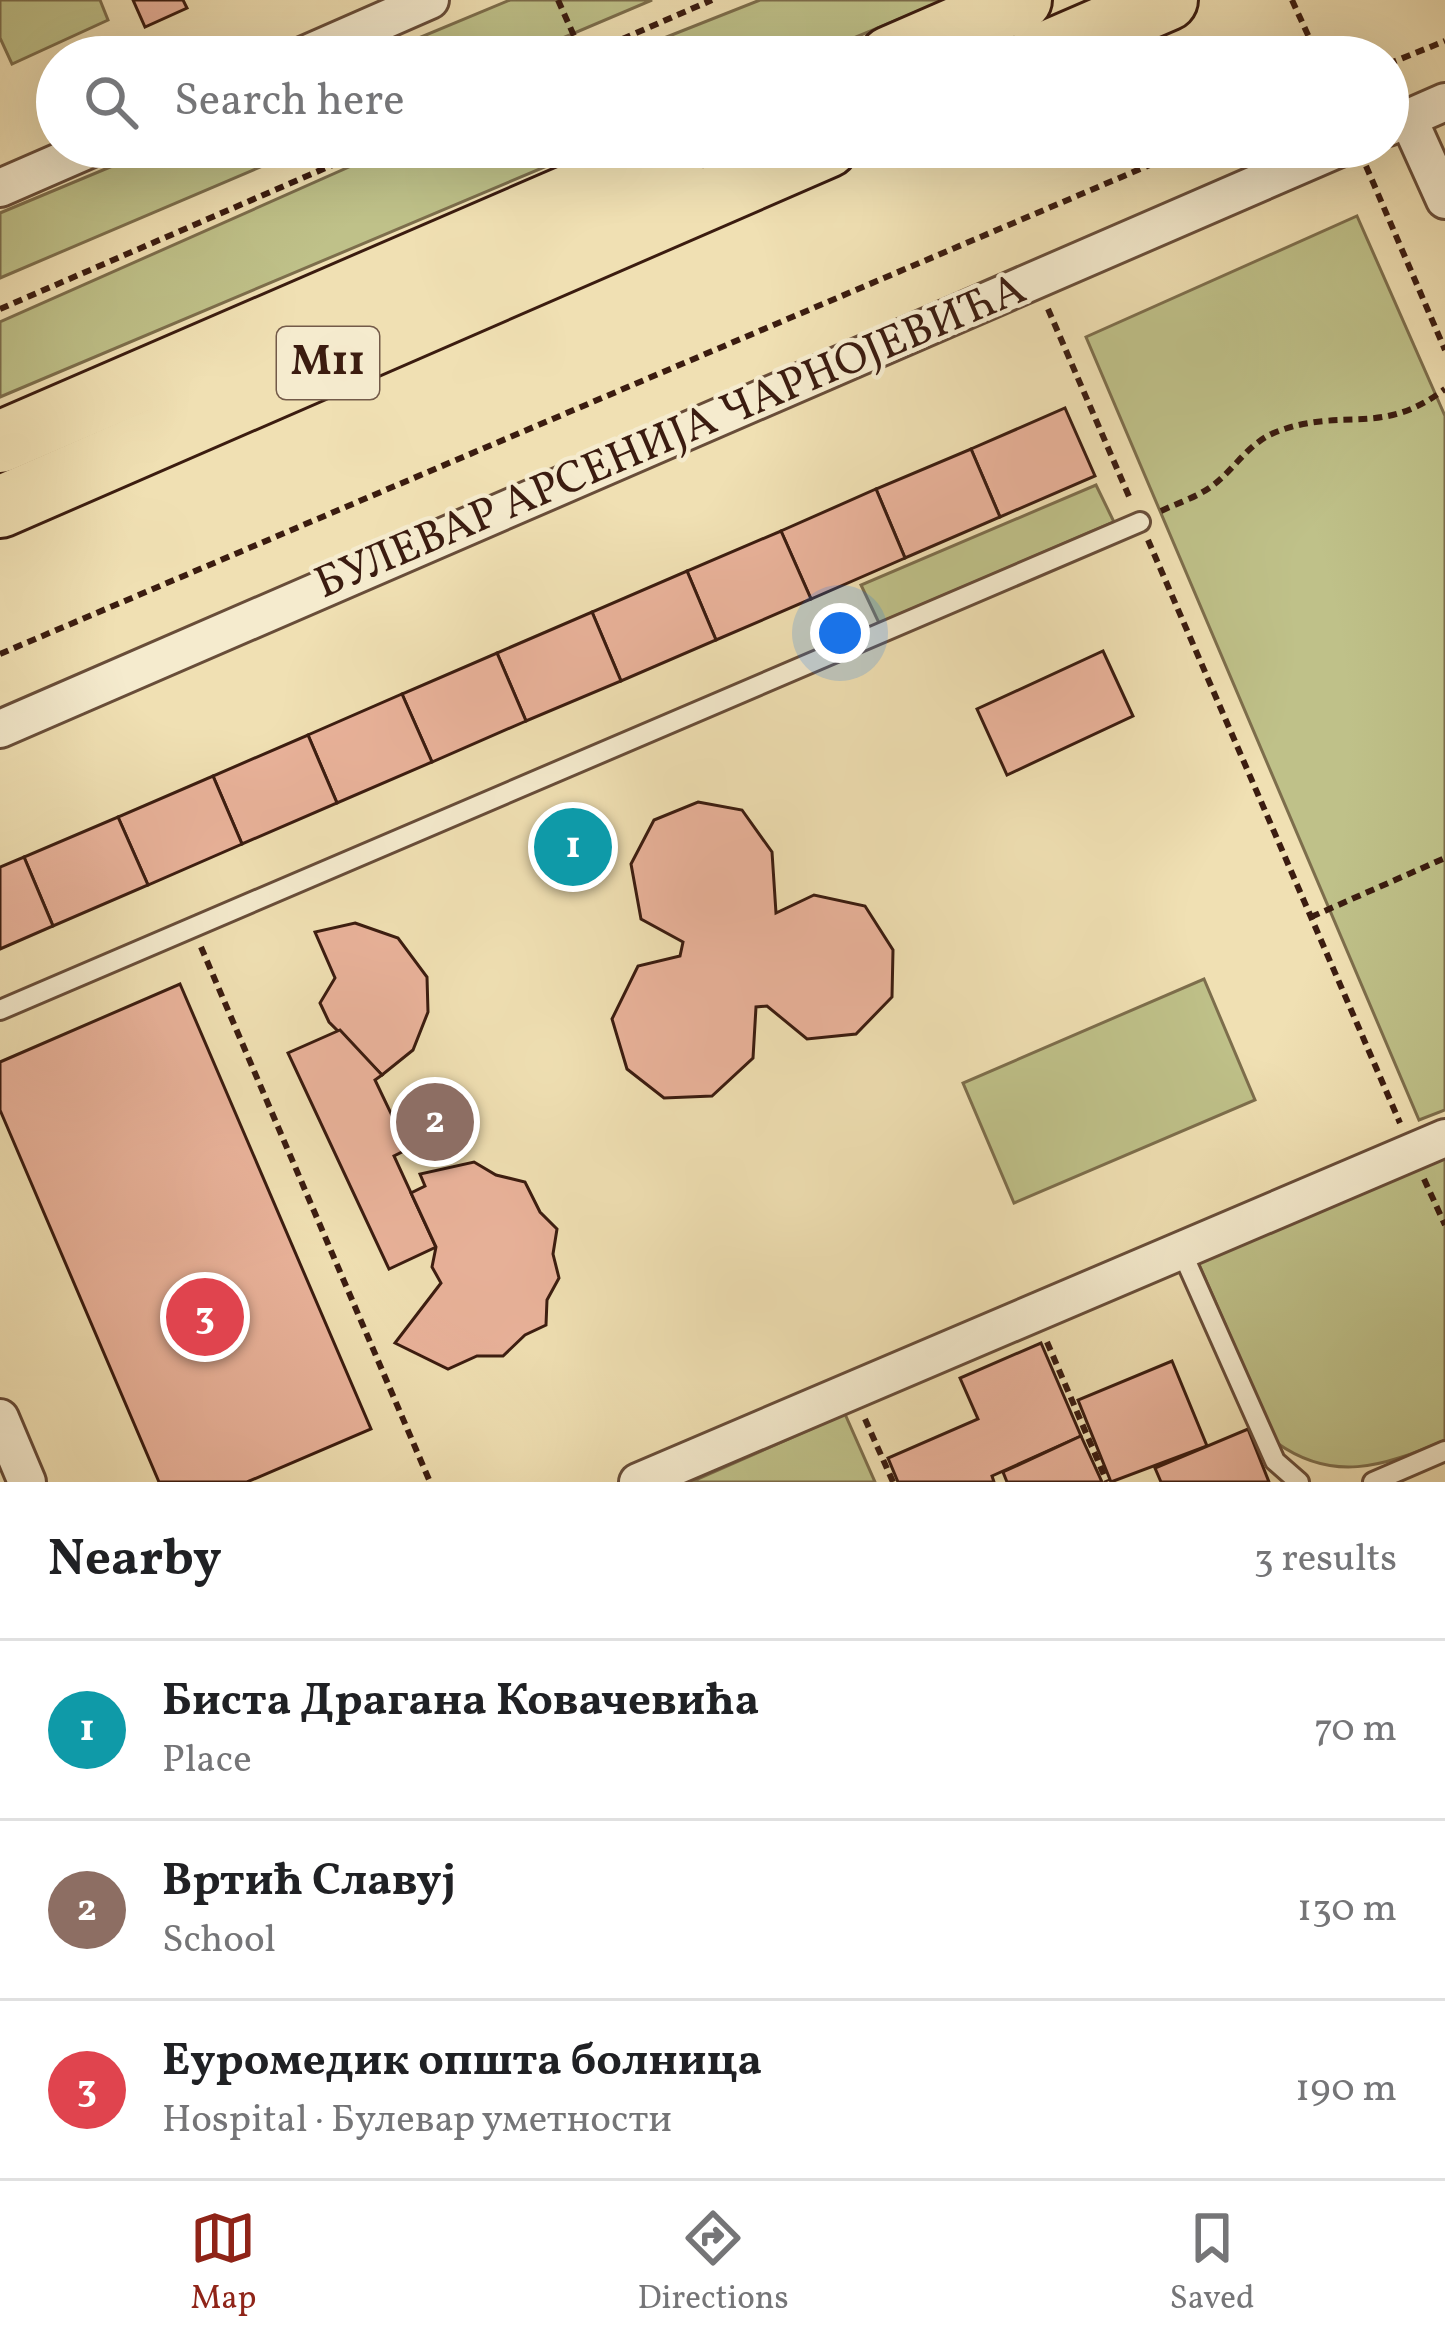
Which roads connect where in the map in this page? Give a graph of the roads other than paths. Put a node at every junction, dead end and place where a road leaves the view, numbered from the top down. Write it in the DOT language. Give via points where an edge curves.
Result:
graph roads {
  1 [pos="430,0"];
  2 [pos="1022,0"];
  3 [pos="1166,0"];
  4 [pos="1180,0"];
  5 [pos="348,36"];
  6 [pos="939,36"];
  7 [pos="1083,36"];
  8 [pos="1445,102"];
  9 [pos="1409,118"];
  10 [pos="1409,141"];
  11 [pos="46,168"];
  12 [pos="633,168"];
  13 [pos="779,168"];
  14 [pos="1315,168"];
  15 [pos="0,188"];
  16 [pos="1445,200"];
  17 [pos="0,442"];
  18 [pos="0,507"];
  19 [pos="1140,521"];
  20 [pos="0,729"];
  21 [pos="0,1010"];
  22 [pos="1429,1145"];
  23 [pos="1181,1250"];
  24 [pos="0,1418"];
  25 [pos="1445,1451"];
  26 [pos="27,1482"];
  27 [pos="638,1482"];
  28 [pos="1300,1482"];
  29 [pos="1373,1482"];
  1 -- 5 [label="street"];
  2 -- 6 [label="highway"];
  3 -- 4 [label="highway"];
  3 -- 7 [label="highway"];
  8 -- 9 [label="street"];
  10 -- 16 [label="street"];
  11 -- 15 [label="street"];
  12 -- 17 [label="highway, M11"];
  13 -- 18 [label="highway, M11"];
  14 -- 20 [label="street, БУЛЕВАР АРСЕНИЈА ЧАРНОЈЕВИЋА" via="1036,280"];
  19 -- 21 [label="lane"];
  22 -- 23 [label="street"];
  23 -- 27 [label="street"];
  23 -- 28 [label="lane" via="1275,1461"];
  24 -- 26 [label="street"];
  25 -- 29 [label="lane"];
}
